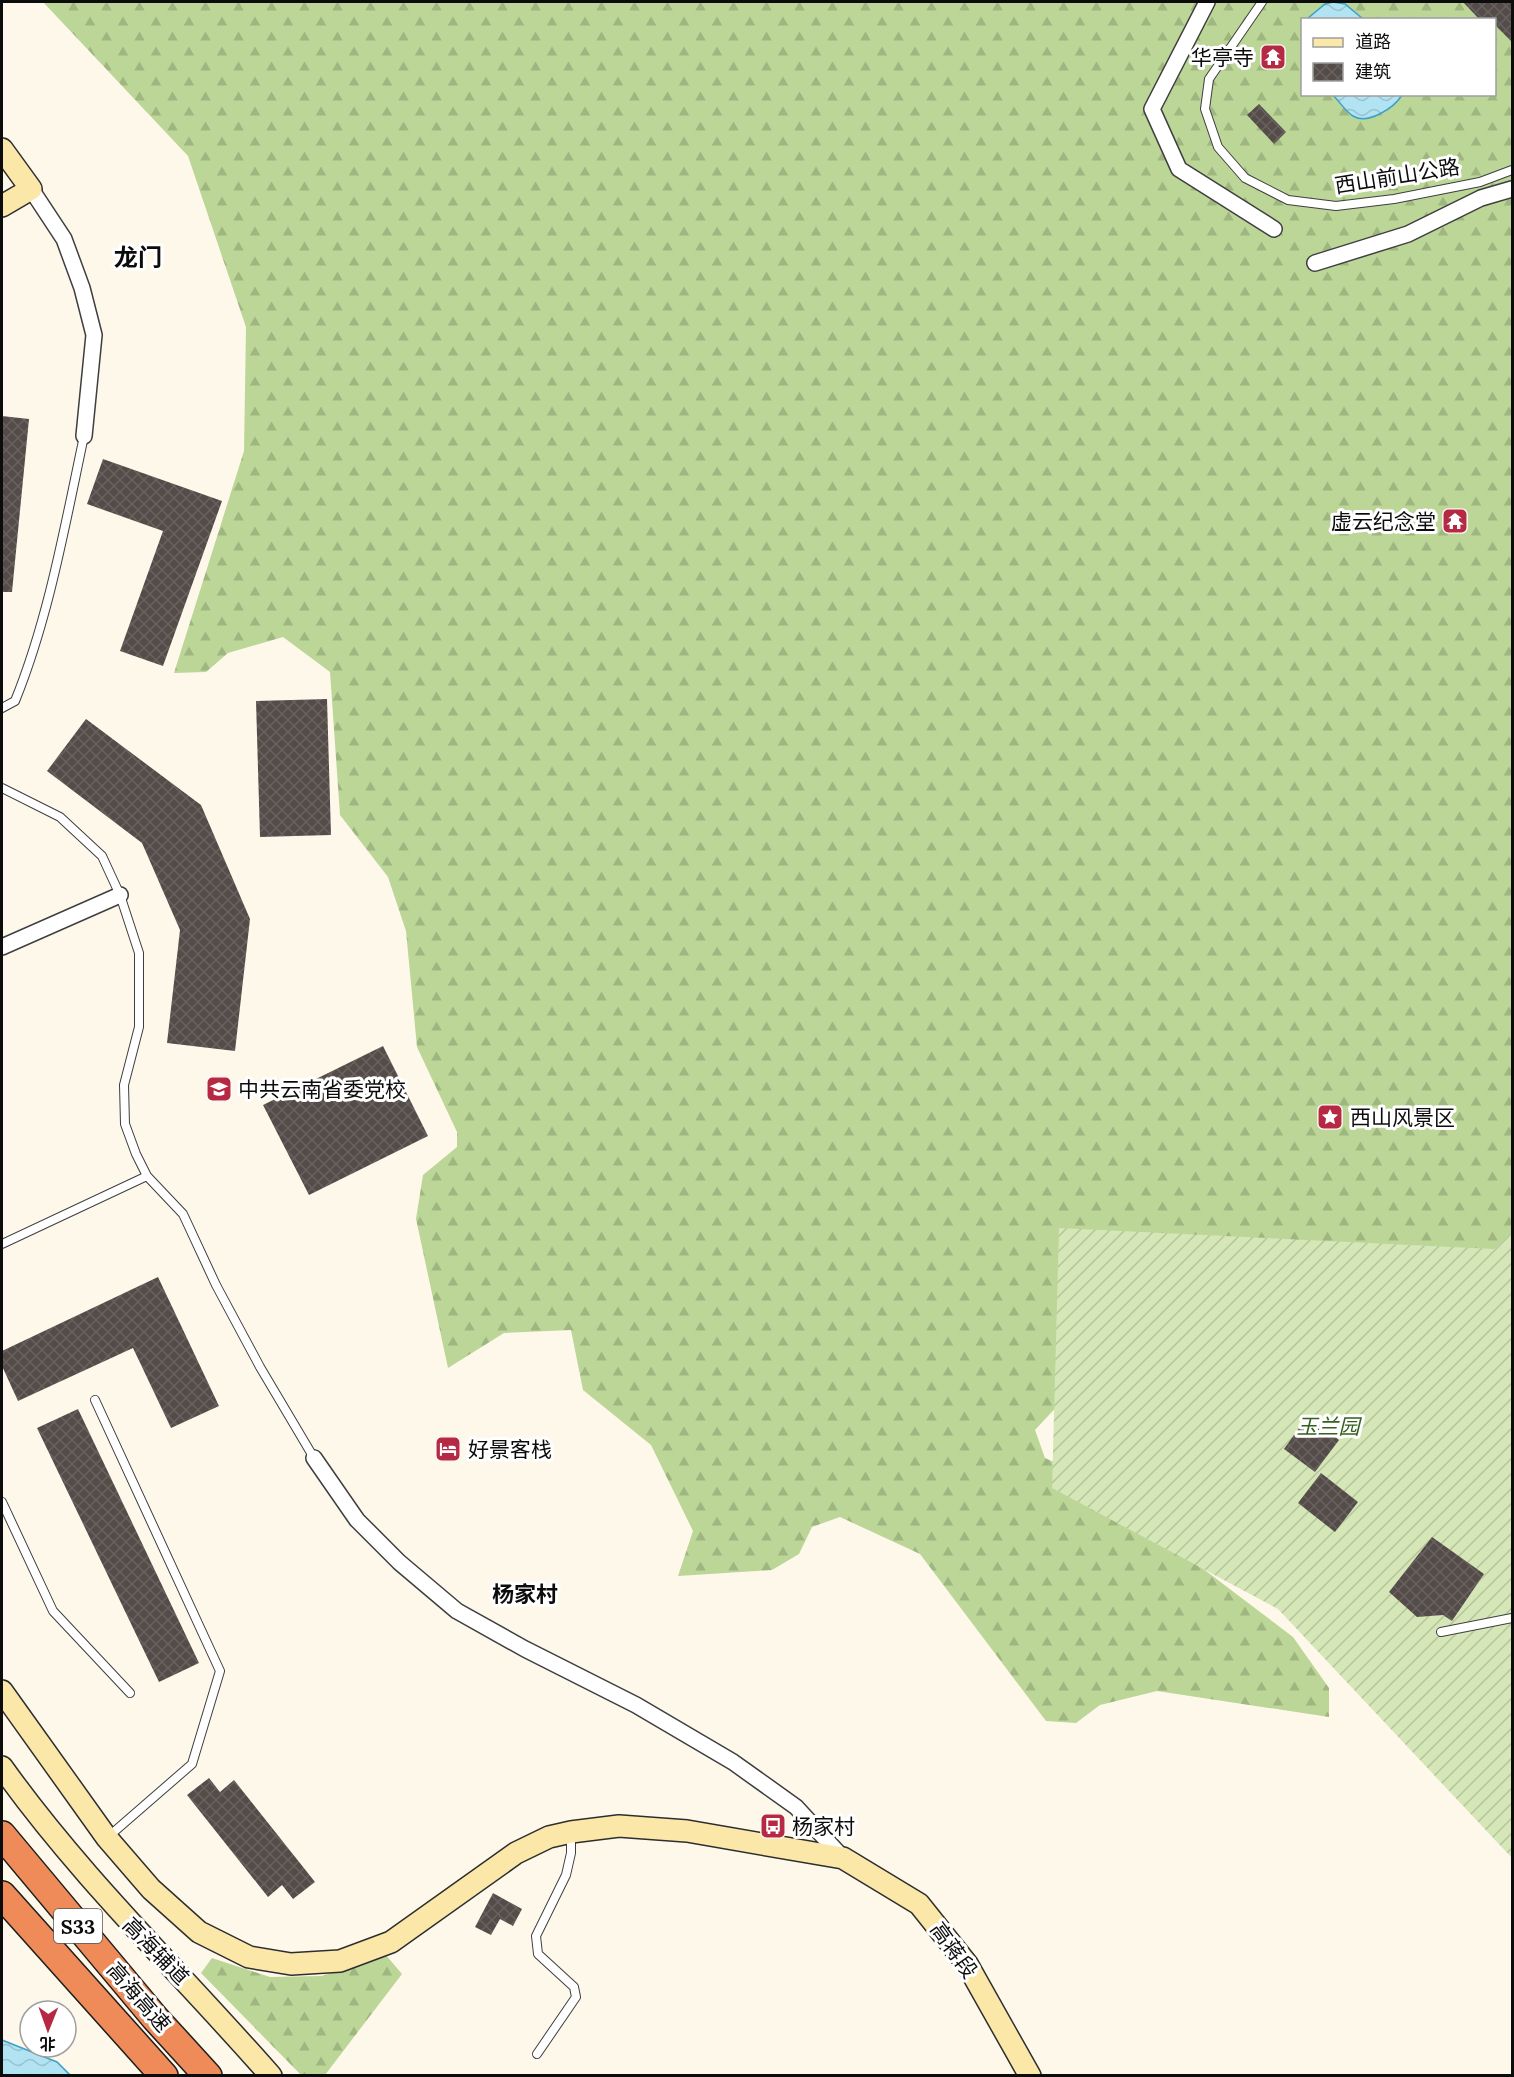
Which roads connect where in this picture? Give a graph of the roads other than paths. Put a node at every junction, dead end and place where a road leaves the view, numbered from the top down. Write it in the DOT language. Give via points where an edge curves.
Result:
graph roads {
  1 [pos="1206,2"];
  2 [pos="1262,2"];
  3 [pos="2,149"];
  4 [pos="1512,170"];
  5 [pos="31,189"];
  6 [pos="1512,189"];
  7 [pos="2,206"];
  8 [pos="1274,229"];
  9 [pos="1315,262"];
  10 [pos="84,436"];
  11 [pos="2,708"];
  12 [pos="2,788"];
  13 [pos="120,896"];
  14 [pos="2,947"];
  15 [pos="147,1176"];
  16 [pos="2,1244"];
  17 [pos="95,1400"];
  18 [pos="314,1458"];
  19 [pos="2,1502"];
  20 [pos="1512,1618"];
  21 [pos="1441,1632"];
  22 [pos="2,1691"];
  23 [pos="130,1694"];
  24 [pos="2,1767"];
  25 [pos="571,1832"];
  26 [pos="2,1834"];
  27 [pos="107,1838"];
  28 [pos="843,1858"];
  29 [pos="2,1895"];
  30 [pos="537,2054"];
  31 [pos="164,2076"];
  32 [pos="208,2076"];
  33 [pos="271,2076"];
  34 [pos="1030,2076"];
  1 -- 8 [label="street" via="1152,109 1179,169"];
  2 -- 4 [label="lane, 西山前山公路" via="1209,79 1205,109 1218,147 1245,178 1288,200 1336,206 1394,199 1494,178"];
  3 -- 5 [label="main road"];
  5 -- 7 [label="main road"];
  5 -- 10 [label="street" via="64,239 94,335"];
  6 -- 9 [label="street" via="1481,198 1408,234"];
  10 -- 11 [label="lane" via="31,661 15,701"];
  12 -- 13 [label="lane" via="60,817 102,856"];
  13 -- 14 [label="street"];
  13 -- 15 [label="lane" via="139,953 139,1026 124,1085 125,1124"];
  15 -- 16 [label="lane"];
  15 -- 18 [label="lane" via="183,1214 260,1367"];
  17 -- 27 [label="lane" via="220,1671 192,1764"];
  18 -- 28 [label="street" via="357,1520 457,1611 636,1705 734,1762 796,1807"];
  19 -- 23 [label="lane" via="53,1611"];
  20 -- 21 [label="lane"];
  22 -- 27 [label="main road"];
  24 -- 33 [label="main road, 高海辅道" via="121,1914"];
  25 -- 27 [label="main road" via="549,1837 516,1853 391,1942 340,1961 291,1964 249,1957 200,1932 151,1889"];
  25 -- 28 [label="main road" via="619,1826 687,1831"];
  25 -- 30 [label="lane" via="566,1875 536,1936 538,1954 574,1987 576,1997"];
  26 -- 32 [label="highway, 高海高速 / S33"];
  28 -- 34 [label="main road, 高蒋段" via="919,1904 967,1964"];
  29 -- 31 [label="highway, 高海高速 / S33"];
}
